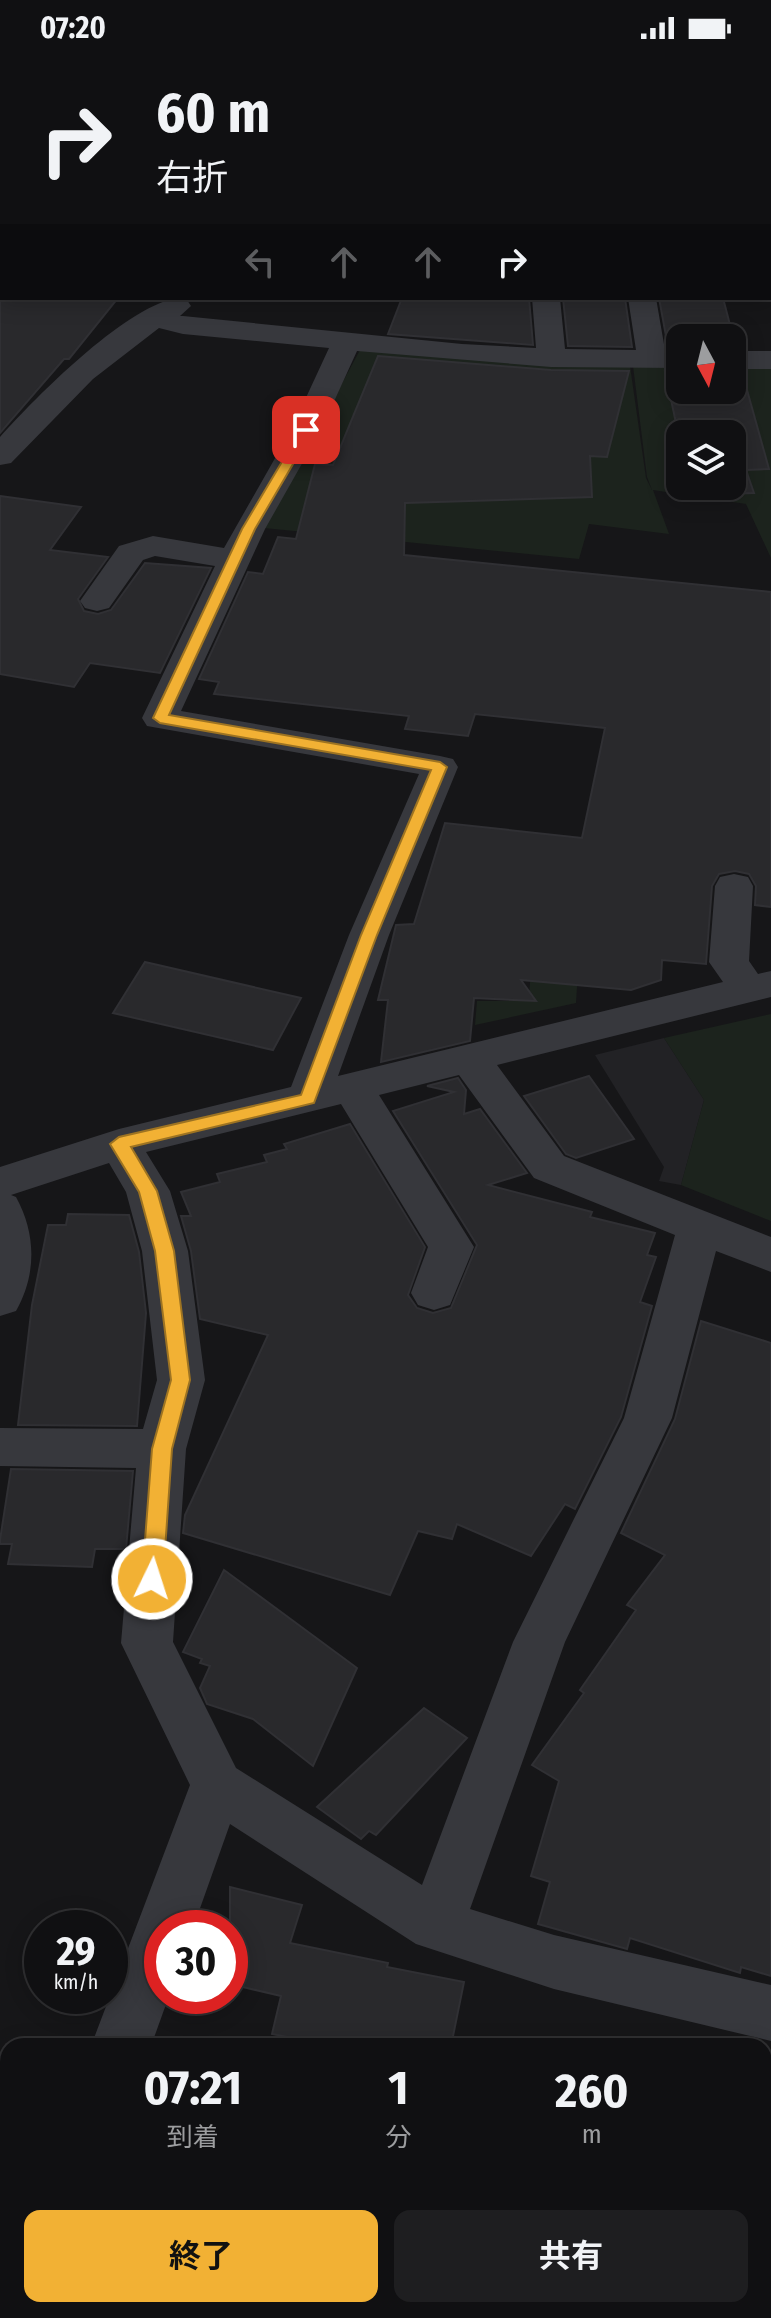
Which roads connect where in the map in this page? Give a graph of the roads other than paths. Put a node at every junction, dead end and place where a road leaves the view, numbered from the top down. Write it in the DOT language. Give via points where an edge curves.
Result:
graph roads {
  1 [pos="178,300"];
  2 [pos="546,300"];
  3 [pos="643,300"];
  4 [pos="152,318"];
  5 [pos="347,341"];
  6 [pos="551,358"];
  7 [pos="666,359"];
  8 [pos="746,360"];
  9 [pos="771,360"];
  10 [pos="0,456"];
  11 [pos="235,560"];
  12 [pos="97,601"];
  13 [pos="734,886"];
  14 [pos="759,986"];
  15 [pos="469,1058"];
  16 [pos="351,1088"];
  17 [pos="308,1099"];
  18 [pos="119,1144"];
  19 [pos="0,1183"];
  20 [pos="0,1208"];
  21 [pos="700,1225"];
  22 [pos="771,1255"];
  23 [pos="434,1293"];
  24 [pos="0,1299"];
  25 [pos="0,1447"];
  26 [pos="162,1449"];
  27 [pos="217,1785"];
  28 [pos="171,1910"];
  29 [pos="436,1925"];
  30 [pos="144,1984"];
  31 [pos="771,2013"];
  32 [pos="124,2038"];
  1 -- 4 [label="street" via="177,306"];
  2 -- 6 [label="street"];
  3 -- 7 [label="street"];
  4 -- 5 [label="street"];
  4 -- 10 [label="street" via="36,414"];
  5 -- 6 [label="street"];
  5 -- 11 [label="street" via="306,430"];
  6 -- 7 [label="street"];
  8 -- 9 [label="street"];
  11 -- 12 [label="street" via="153,546 131,553"];
  11 -- 17 [label="street" via="160,718 440,767"];
  13 -- 14 [label="street" via="729,962"];
  14 -- 15 [label="street"];
  15 -- 16 [label="street"];
  15 -- 21 [label="street" via="549,1167"];
  16 -- 17 [label="street"];
  16 -- 23 [label="street" via="451,1247"];
  17 -- 18 [label="street"];
  18 -- 19 [label="street"];
  18 -- 26 [label="street" via="148,1191 165,1251 181,1380"];
  20 -- 24 [label="street" via="10,1224"];
  21 -- 22 [label="street"];
  21 -- 29 [label="street" via="648,1418 539,1642"];
  25 -- 26 [label="street"];
  26 -- 27 [label="street" via="147,1643"];
  27 -- 28 [label="street"];
  27 -- 29 [label="street"];
  29 -- 31 [label="street" via="554,1962"];
  30 -- 32 [label="street"];
}
